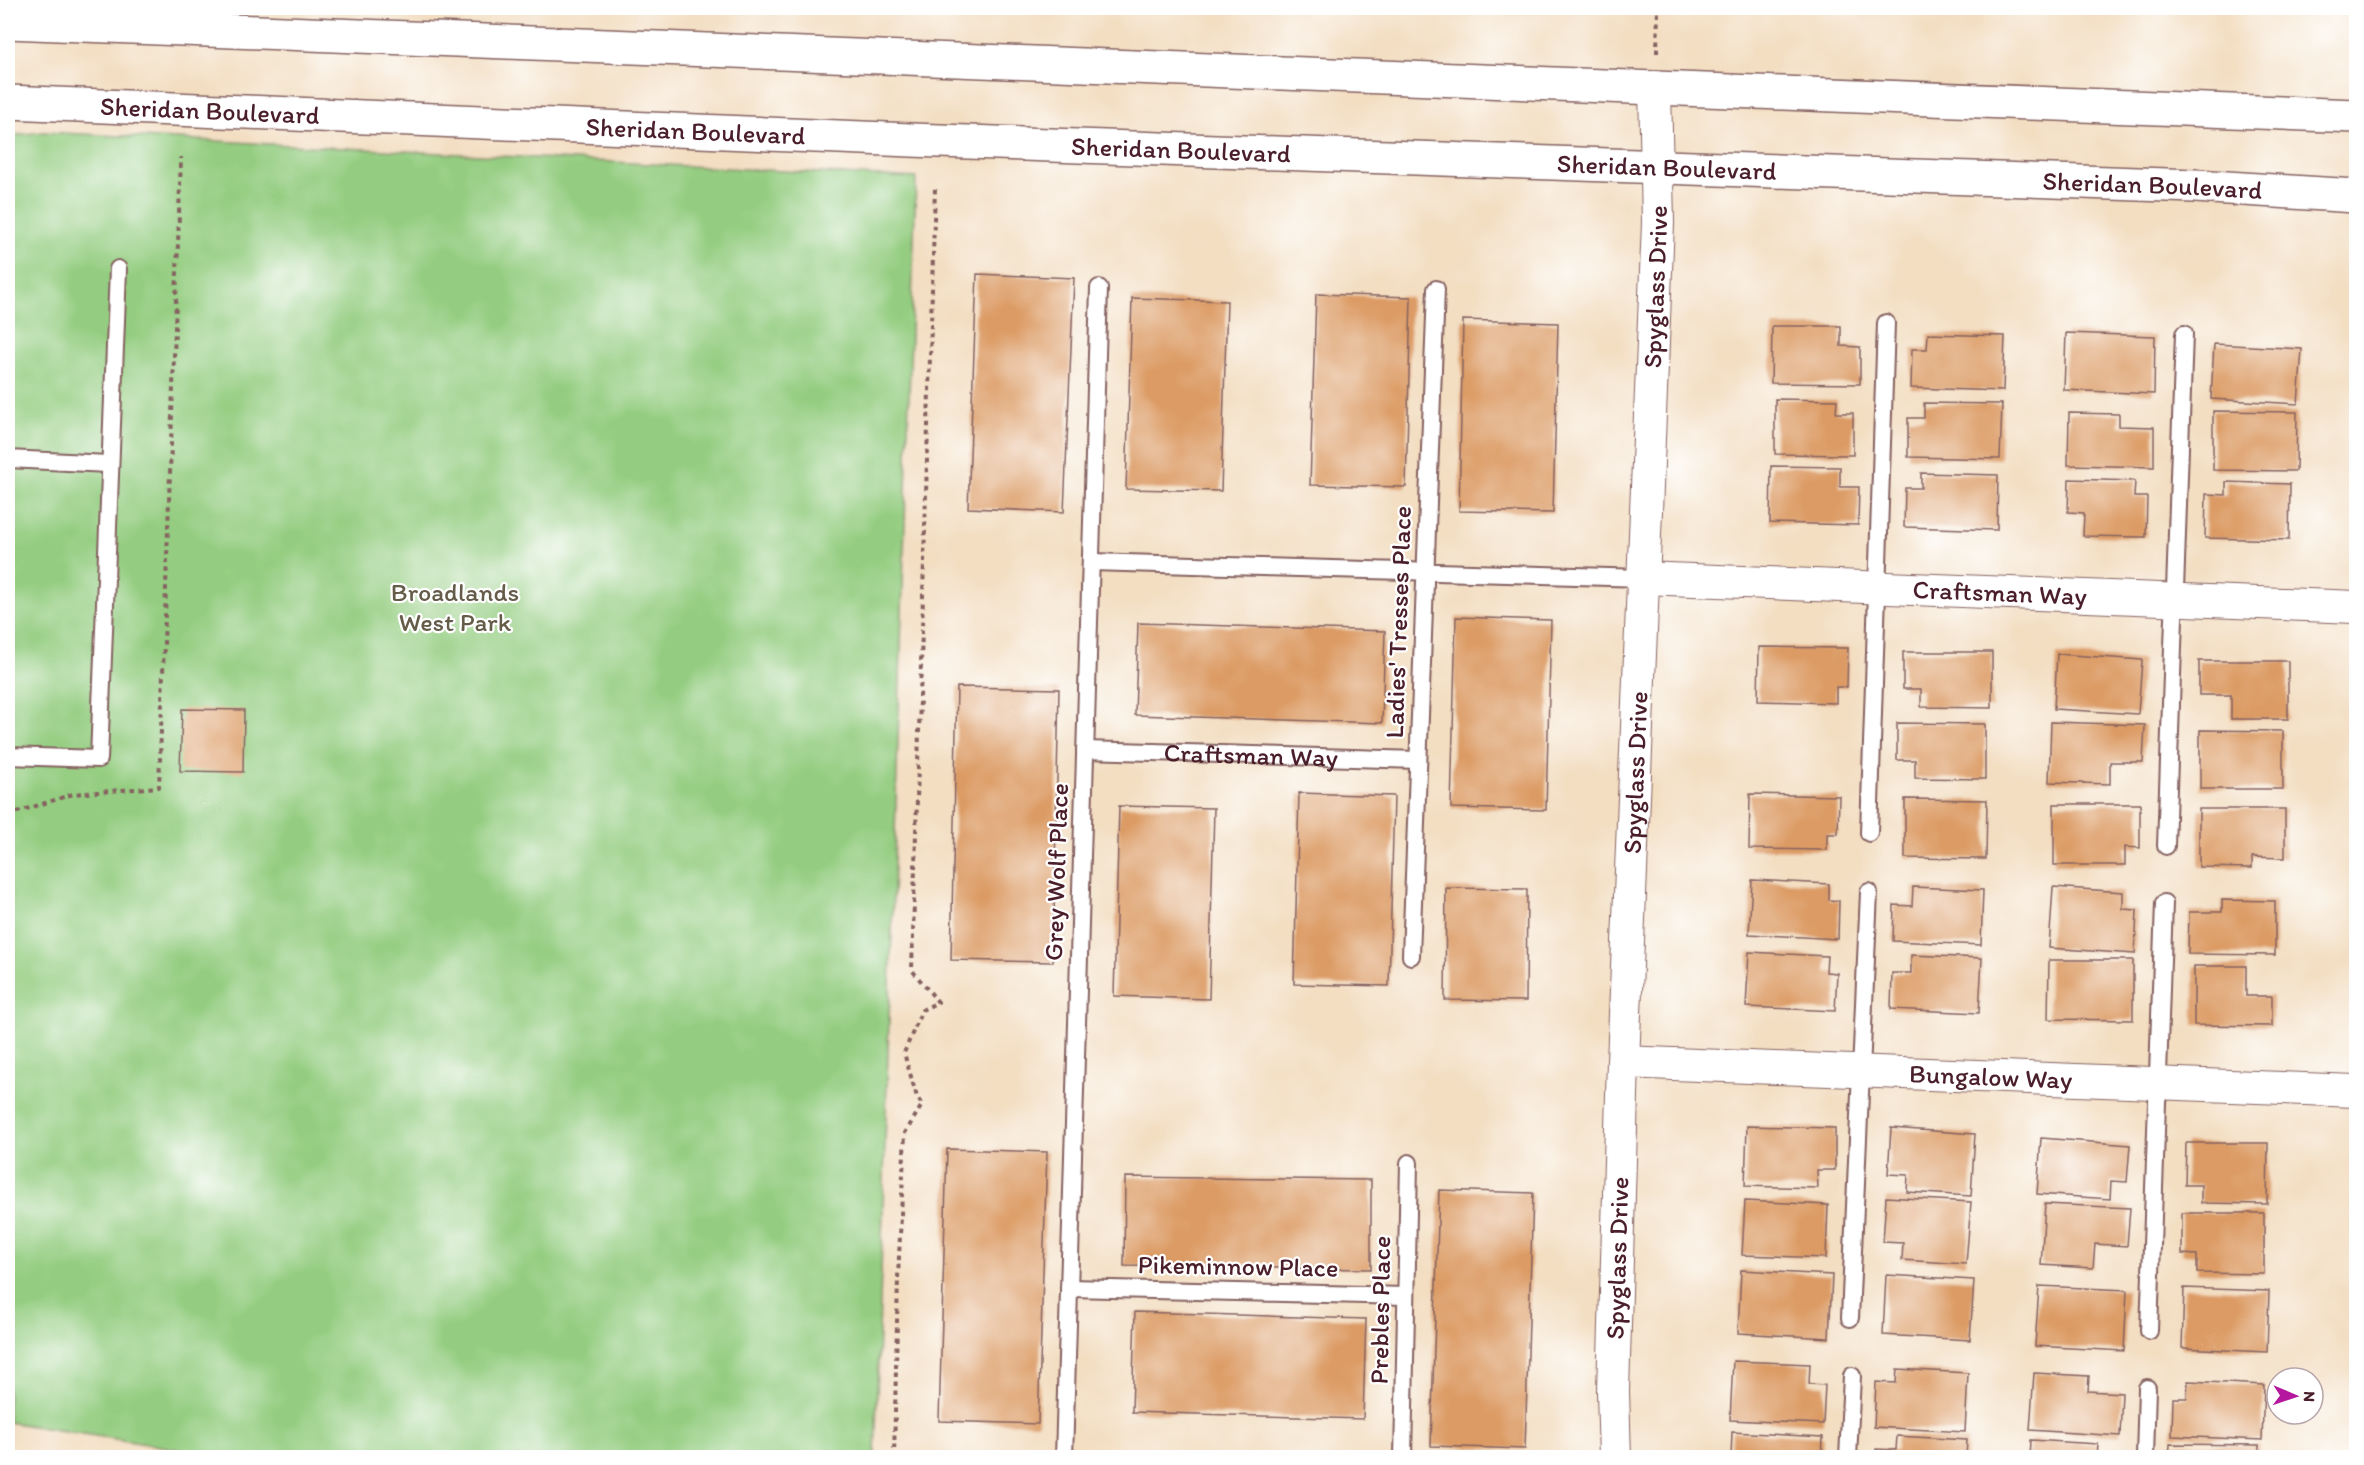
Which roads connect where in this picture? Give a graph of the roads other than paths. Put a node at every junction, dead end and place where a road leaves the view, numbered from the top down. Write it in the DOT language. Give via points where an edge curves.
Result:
graph roads {
  1 [pos="8,22"];
  2 [pos="1656,87"];
  3 [pos="8,102"];
  4 [pos="2356,116"];
  5 [pos="1658,168"];
  6 [pos="2356,196"];
  7 [pos="118,269"];
  8 [pos="1099,288"];
  9 [pos="1436,289"];
  10 [pos="1886,323"];
  11 [pos="2184,333"];
  12 [pos="8,459"];
  13 [pos="108,464"];
  14 [pos="1091,562"];
  15 [pos="1425,572"];
  16 [pos="1643,578"];
  17 [pos="1876,588"];
  18 [pos="2172,600"];
  19 [pos="2356,607"];
  20 [pos="1085,750"];
  21 [pos="8,756"];
  22 [pos="1418,760"];
  23 [pos="1869,833"];
  24 [pos="2166,846"];
  25 [pos="1869,892"];
  26 [pos="2164,903"];
  27 [pos="1411,956"];
  28 [pos="1623,1062"];
  29 [pos="1862,1071"];
  30 [pos="2157,1083"];
  31 [pos="2356,1091"];
  32 [pos="1409,1163"];
  33 [pos="1069,1288"];
  34 [pos="1406,1296"];
  35 [pos="1850,1318"];
  36 [pos="2149,1331"];
  37 [pos="1852,1376"];
  38 [pos="2147,1388"];
  39 [pos="1064,1458"];
  40 [pos="1403,1458"];
  41 [pos="1615,1458"];
  42 [pos="1848,1458"];
  43 [pos="2145,1458"];
  1 -- 2 [label="main road"];
  2 -- 4 [label="main road"];
  2 -- 5 [label="street, Spyglass Drive"];
  3 -- 5 [label="main road, Sheridan Boulevard"];
  5 -- 6 [label="main road, Sheridan Boulevard" via="2195,186"];
  5 -- 16 [label="street, Spyglass Drive"];
  7 -- 13 [label="lane"];
  8 -- 14 [label="lane, Grey Wolf Place"];
  9 -- 15 [label="lane, Ladies' Tresses Place"];
  10 -- 17 [label="lane"];
  11 -- 18 [label="lane"];
  12 -- 13 [label="lane"];
  13 -- 21 [label="lane" via="99,759"];
  14 -- 15 [label="lane"];
  14 -- 20 [label="lane, Grey Wolf Place"];
  15 -- 16 [label="lane"];
  15 -- 22 [label="lane, Ladies' Tresses Place"];
  16 -- 17 [label="street, Craftsman Way"];
  16 -- 28 [label="street, Spyglass Drive"];
  17 -- 18 [label="street, Craftsman Way"];
  17 -- 23 [label="lane"];
  18 -- 19 [label="street, Craftsman Way"];
  18 -- 24 [label="lane"];
  20 -- 22 [label="lane, Craftsman Way"];
  20 -- 33 [label="lane, Grey Wolf Place"];
  22 -- 27 [label="lane, Ladies' Tresses Place"];
  25 -- 29 [label="lane"];
  26 -- 30 [label="lane"];
  28 -- 29 [label="street, Bungalow Way"];
  28 -- 41 [label="street, Spyglass Drive" via="1612,1391"];
  29 -- 30 [label="street, Bungalow Way"];
  29 -- 35 [label="lane"];
  30 -- 31 [label="street, Bungalow Way"];
  30 -- 36 [label="lane"];
  32 -- 34 [label="lane, Prebles Place"];
  33 -- 34 [label="lane, Pikeminnow Place"];
  33 -- 39 [label="lane, Grey Wolf Place"];
  34 -- 40 [label="lane, Prebles Place"];
  37 -- 42 [label="lane"];
  38 -- 43 [label="lane"];
}
